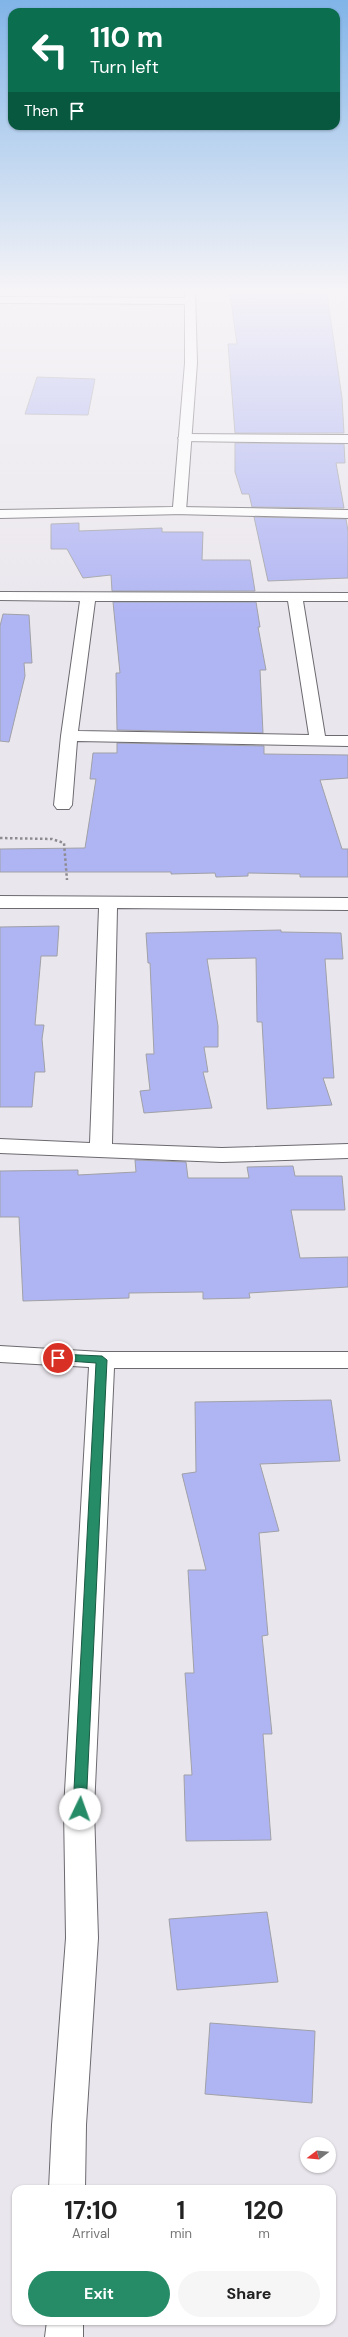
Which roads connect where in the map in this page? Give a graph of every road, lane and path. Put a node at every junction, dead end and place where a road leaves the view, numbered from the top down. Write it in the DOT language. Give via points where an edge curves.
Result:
graph roads {
  1 [pos="187,401"];
  2 [pos="184,438"];
  3 [pos="348,439"];
  4 [pos="179,511"];
  5 [pos="0,514"];
  6 [pos="348,514"];
  7 [pos="0,596"];
  8 [pos="88,596"];
  9 [pos="295,597"];
  10 [pos="348,597"];
  11 [pos="68,736"];
  12 [pos="318,740"];
  13 [pos="348,741"];
  14 [pos="63,805"];
  15 [pos="0,838"];
  16 [pos="0,902"];
  17 [pos="70,902"];
  18 [pos="108,903"];
  19 [pos="348,904"];
  20 [pos="0,1146"];
  21 [pos="101,1149"];
  22 [pos="348,1151"];
  23 [pos="0,1354"];
  24 [pos="102,1360"];
  25 [pos="348,1360"];
  26 [pos="67,2185"];
  27 [pos="65,2325"];
  28 [pos="64,2337"];
  1 -- 2 [label="street"];
  2 -- 3 [label="street"];
  2 -- 4 [label="street"];
  4 -- 5 [label="street"];
  4 -- 6 [label="street"];
  7 -- 8 [label="street"];
  8 -- 9 [label="street"];
  8 -- 11 [label="street"];
  9 -- 10 [label="street"];
  9 -- 12 [label="street"];
  11 -- 12 [label="street"];
  11 -- 14 [label="street"];
  12 -- 13 [label="street"];
  15 -- 17 [label="path" via="52,839 64,843"];
  16 -- 17 [label="street"];
  17 -- 18 [label="street"];
  18 -- 19 [label="street"];
  18 -- 21 [label="street"];
  20 -- 21 [label="street"];
  21 -- 22 [label="street" via="222,1155"];
  23 -- 24 [label="street"];
  24 -- 25 [label="street"];
  24 -- 26 [label="street" via="80,1809 82,1938"];
  27 -- 28 [label="street"];
}
